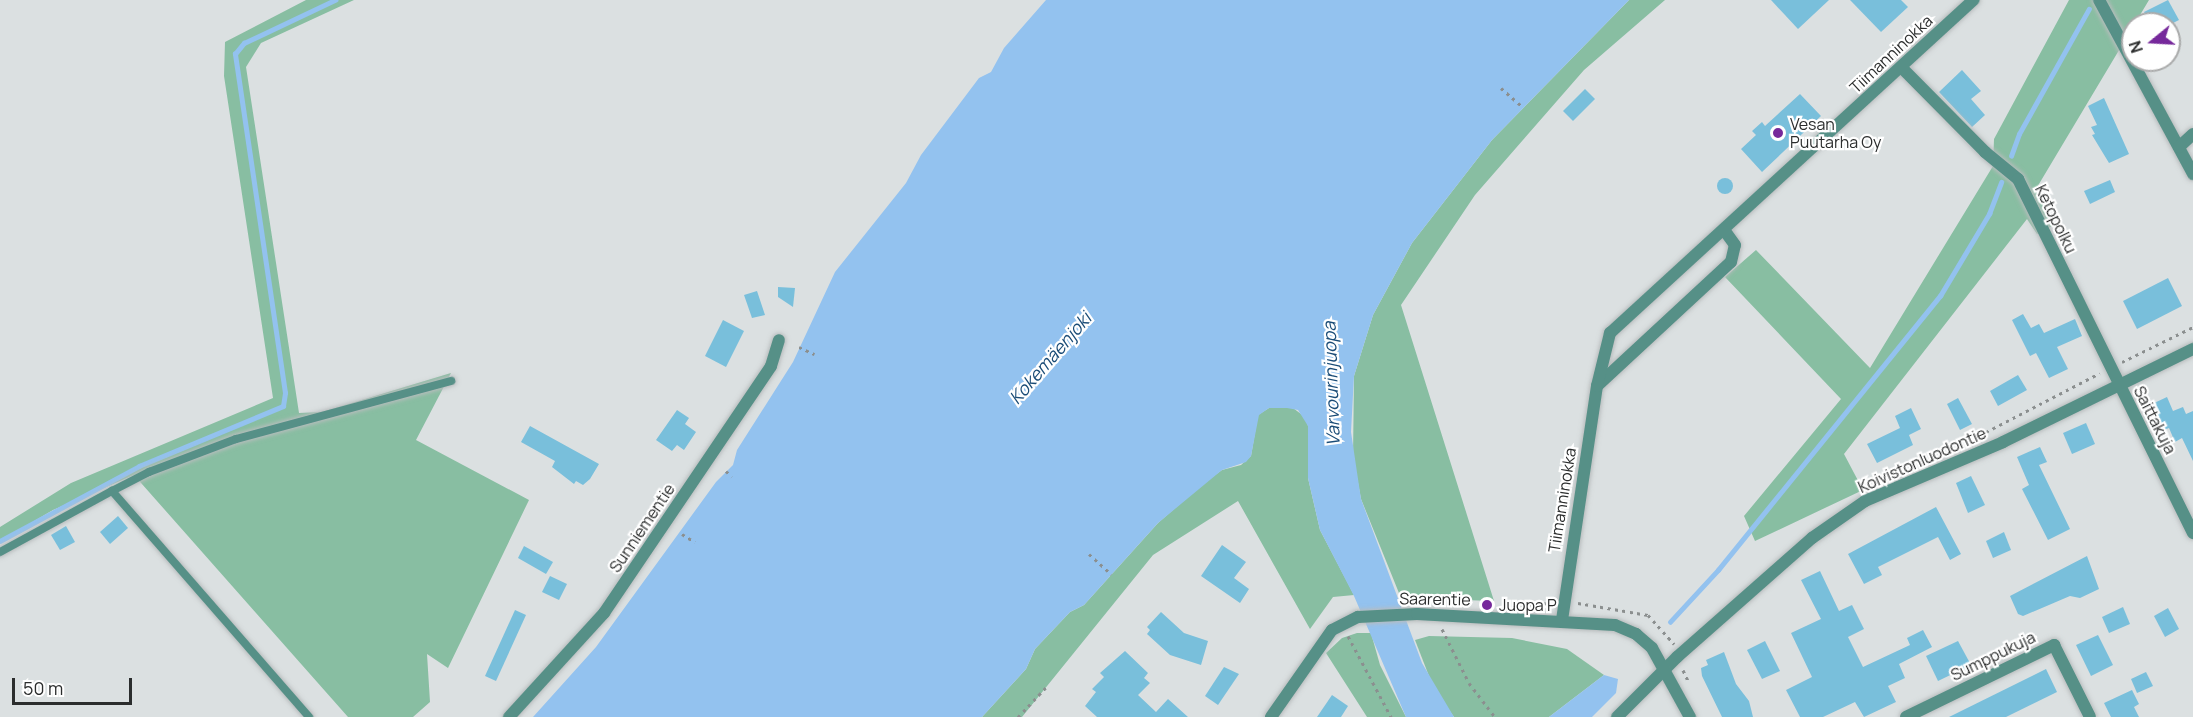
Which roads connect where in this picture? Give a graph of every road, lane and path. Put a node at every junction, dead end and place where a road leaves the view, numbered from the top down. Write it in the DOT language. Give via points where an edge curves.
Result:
graph roads {
  1 [pos="1974,0"];
  2 [pos="2099,0"];
  3 [pos="1901,67"];
  4 [pos="1501,88"];
  5 [pos="1523,107"];
  6 [pos="2193,134"];
  7 [pos="2179,147"];
  8 [pos="2193,174"];
  9 [pos="1724,230"];
  10 [pos="779,340"];
  11 [pos="799,347"];
  12 [pos="2193,349"];
  13 [pos="814,354"];
  14 [pos="451,381"];
  15 [pos="1597,386"];
  16 [pos="2120,386"];
  17 [pos="726,471"];
  18 [pos="732,477"];
  19 [pos="112,491"];
  20 [pos="2193,533"];
  21 [pos="682,534"];
  22 [pos="695,542"];
  23 [pos="0,552"];
  24 [pos="1089,554"];
  25 [pos="1111,574"];
  26 [pos="1439,615"];
  27 [pos="1562,620"];
  28 [pos="1342,624"];
  29 [pos="1665,668"];
  30 [pos="1048,685"];
  31 [pos="309,717"];
  32 [pos="508,717"];
  33 [pos="1018,717"];
  34 [pos="1271,717"];
  35 [pos="1391,717"];
  36 [pos="1495,717"];
  37 [pos="1617,717"];
  38 [pos="1690,717"];
  39 [pos="1906,717"];
  40 [pos="2090,717"];
  1 -- 3 [label="street, Tiimanninokka"];
  2 -- 7 [label="street"];
  3 -- 9 [label="street, Tiimanninokka"];
  3 -- 16 [label="street, Ketopolku" via="2018,179"];
  4 -- 5 [label="path"];
  6 -- 7 [label="street"];
  7 -- 8 [label="street"];
  9 -- 15 [label="street, Tiimanninokka" via="1704,244 1610,333"];
  9 -- 15 [label="street" via="1735,245 1731,262"];
  10 -- 32 [label="street, Sunniementie" via="771,366 604,613"];
  11 -- 13 [label="path"];
  12 -- 16 [label="street, Koivistonluodontie"];
  14 -- 19 [label="lane" via="236,439 149,472"];
  15 -- 27 [label="street, Tiimanninokka"];
  16 -- 20 [label="street, Saittakuja"];
  16 -- 29 [label="street, Koivistonluodontie" via="1865,501 1812,538"];
  17 -- 18 [label="path"];
  19 -- 23 [label="lane"];
  19 -- 31 [label="lane"];
  21 -- 22 [label="path"];
  24 -- 25 [label="path"];
  26 -- 27 [label="street, Saarentie"];
  26 -- 28 [label="street, Saarentie" via="1358,617"];
  26 -- 36 [label="path" via="1454,658"];
  27 -- 29 [label="street, Saarentie" via="1615,625 1636,634"];
  28 -- 34 [label="street, Saarentie" via="1323,641"];
  28 -- 35 [label="path"];
  29 -- 37 [label="street, Koivistonluodontie"];
  29 -- 38 [label="street, Saarentie"];
  30 -- 33 [label="path"];
  39 -- 40 [label="street, Sumppukuja" via="2054,645"];
}
